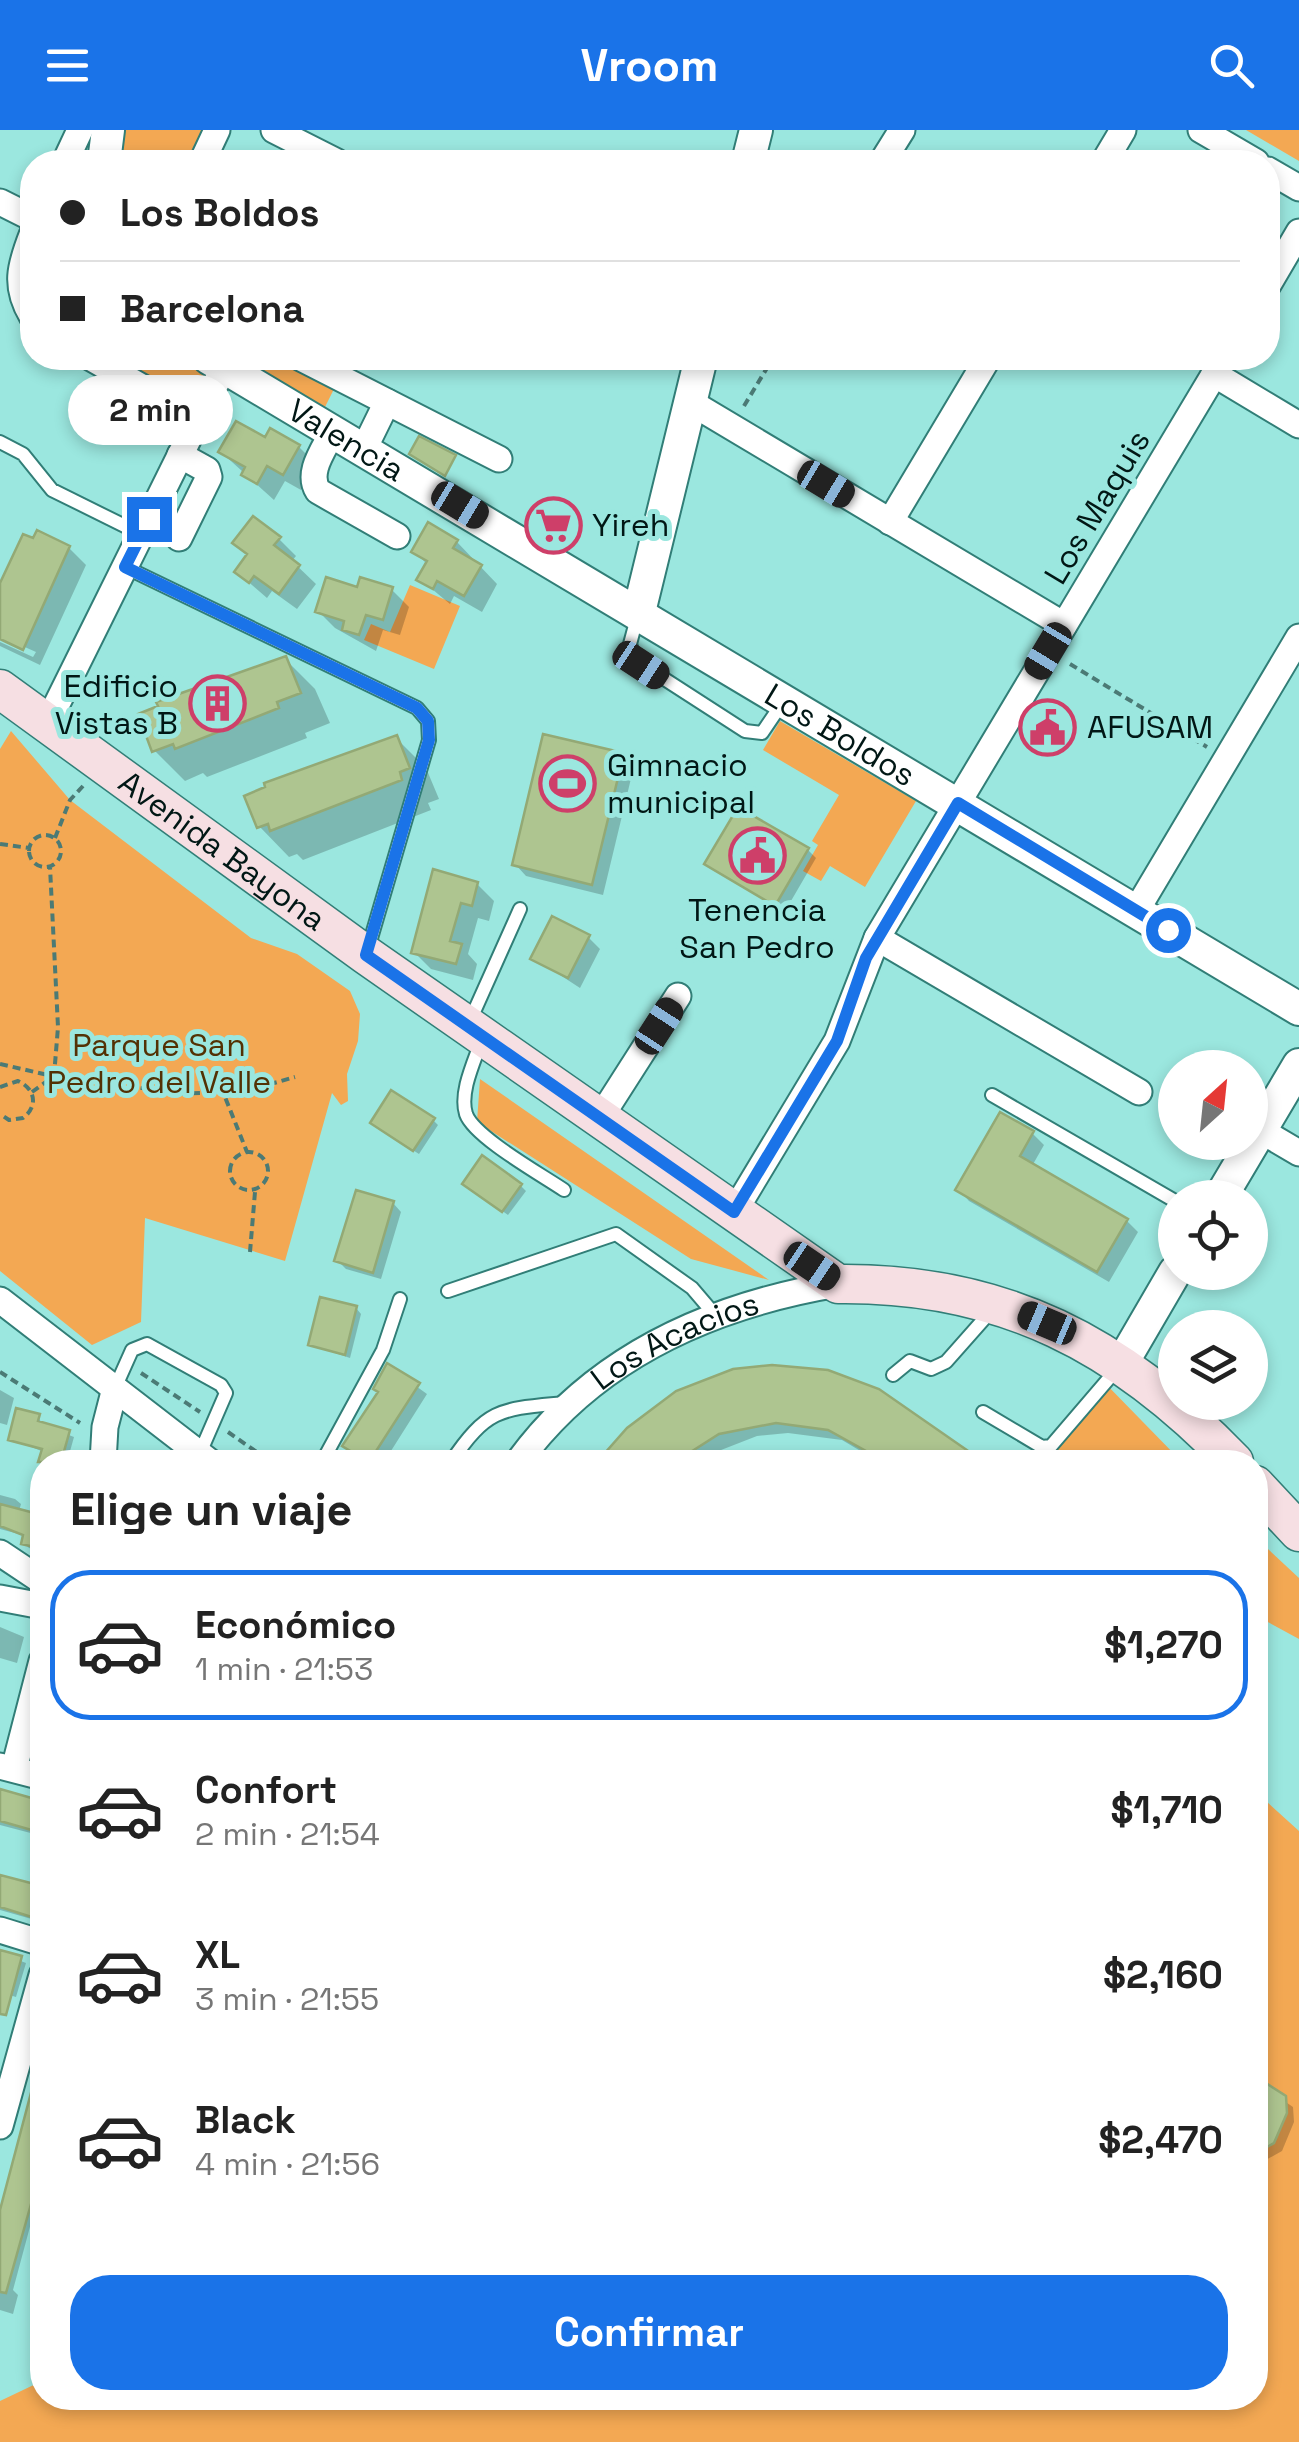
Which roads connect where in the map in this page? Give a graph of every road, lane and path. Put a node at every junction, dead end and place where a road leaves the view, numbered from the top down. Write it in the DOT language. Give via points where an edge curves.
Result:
graph roads {
  1 [pos="274,130"];
  2 [pos="1201,130"];
  3 [pos="313,150"];
  4 [pos="1235,150"];
  5 [pos="1298,236"];
  6 [pos="1280,265"];
  7 [pos="112,370"];
  8 [pos="213,370"];
  9 [pos="230,370"];
  10 [pos="324,370"];
  11 [pos="697,370"];
  12 [pos="766,370"];
  13 [pos="981,370"];
  14 [pos="1217,370"];
  15 [pos="1225,370"];
  16 [pos="387,402"];
  17 [pos="690,402"];
  18 [pos="198,419"];
  19 [pos="1299,424"];
  20 [pos="731,427"];
  21 [pos="333,431"];
  22 [pos="0,442"];
  23 [pos="364,449"];
  24 [pos="180,455"];
  25 [pos="499,459"];
  26 [pos="890,522"];
  27 [pos="141,534"];
  28 [pos="397,536"];
  29 [pos="180,538"];
  30 [pos="125,567"];
  31 [pos="639,612"];
  32 [pos="1064,626"];
  33 [pos="1299,637"];
  34 [pos="1048,651"];
  35 [pos="0,690"];
  36 [pos="784,699"];
  37 [pos="47,724"];
  38 [pos="1227,759"];
  39 [pos="104,765"];
  40 [pos="958,803"];
  41 [pos="55,838"];
  42 [pos="0,844"];
  43 [pos="29,848"];
  44 [pos="50,867"];
  45 [pos="520,908"];
  46 [pos="1136,911"];
  47 [pos="877,938"];
  48 [pos="366,955"];
  49 [pos="678,996"];
  50 [pos="1299,1009"];
  51 [pos="475,1031"];
  52 [pos="0,1064"];
  53 [pos="1299,1065"];
  54 [pos="54,1076"];
  55 [pos="296,1077"];
  56 [pos="0,1087"];
  57 [pos="215,1089"];
  58 [pos="32,1092"];
  59 [pos="1139,1092"];
  60 [pos="992,1095"];
  61 [pos="1,1117"];
  62 [pos="1268,1117"];
  63 [pos="600,1118"];
  64 [pos="1268,1135"];
  65 [pos="246,1152"];
  66 [pos="1299,1153"];
  67 [pos="255,1190"];
  68 [pos="564,1190"];
  69 [pos="1158,1191"];
  70 [pos="734,1212"];
  71 [pos="250,1252"];
  72 [pos="838,1284"];
  73 [pos="1165,1290"];
  74 [pos="448,1291"];
  75 [pos="400,1299"];
  76 [pos="0,1300"];
  77 [pos="997,1304"];
  78 [pos="715,1315"];
  79 [pos="1122,1363"];
  80 [pos="0,1372"];
  81 [pos="894,1374"];
  82 [pos="115,1388"];
  83 [pos="572,1402"];
  84 [pos="983,1412"];
  85 [pos="103,1441"];
  86 [pos="195,1450"];
  87 [pos="208,1450"];
  88 [pos="329,1450"];
  89 [pos="460,1450"];
  90 [pos="529,1450"];
  91 [pos="1222,1450"];
  92 [pos="1268,1499"];
  93 [pos="1299,1532"];
  94 [pos="0,1553"];
  95 [pos="30,1573"];
  96 [pos="0,1598"];
  97 [pos="30,1604"];
  98 [pos="30,1697"];
  99 [pos="7,1767"];
  100 [pos="0,1930"];
  101 [pos="30,1939"];
  102 [pos="30,2014"];
  103 [pos="4,2099"];
  104 [pos="0,2126"];
  1 -- 3 [label="street"];
  2 -- 4 [label="street"];
  5 -- 6 [label="street"];
  7 -- 18 [label="street"];
  8 -- 18 [label="street"];
  9 -- 21 [label="street, Valencia"];
  10 -- 16 [label="street"];
  11 -- 17 [label="street"];
  12 -- 20 [label="path"];
  13 -- 26 [label="street"];
  14 -- 32 [label="street, Los Maquis"];
  15 -- 19 [label="street"];
  16 -- 23 [label="street"];
  16 -- 25 [label="street"];
  17 -- 20 [label="street"];
  17 -- 31 [label="street"];
  18 -- 24 [label="street"];
  20 -- 26 [label="street"];
  21 -- 23 [label="street, Valencia"];
  21 -- 28 [label="street" via="312,476 318,491"];
  22 -- 27 [label="lane" via="23,454 52,490"];
  23 -- 31 [label="street, Valencia"];
  24 -- 27 [label="street"];
  24 -- 29 [label="street" via="207,470 209,478"];
  26 -- 32 [label="street"];
  27 -- 30 [label="street"];
  30 -- 37 [label="street"];
  30 -- 48 [label="lane" via="424,714 429,740"];
  31 -- 36 [label="street, Los Boldos"];
  31 -- 36 [label="lane" via="630,644 634,660 744,731 762,733"];
  32 -- 34 [label="street, Los Maquis"];
  33 -- 38 [label="street"];
  34 -- 38 [label="path"];
  34 -- 40 [label="street, Los Maquis"];
  35 -- 37 [label="main road, Avenida Bayona"];
  36 -- 40 [label="street, Los Boldos"];
  37 -- 39 [label="main road, Avenida Bayona"];
  38 -- 46 [label="street"];
  39 -- 41 [label="path" via="70,800"];
  39 -- 48 [label="main road, Avenida Bayona"];
  40 -- 46 [label="street, Los Boldos"];
  40 -- 47 [label="street, Los Maquis"];
  41 -- 43 [label="path" via="38,836"];
  41 -- 44 [label="path" via="62,854"];
  42 -- 43 [label="path"];
  43 -- 44 [label="path" via="33,862"];
  44 -- 54 [label="path"];
  45 -- 51 [label="lane"];
  46 -- 50 [label="street, Los Boldos"];
  47 -- 59 [label="street"];
  47 -- 70 [label="street, Los Maquis" via="837,1041"];
  48 -- 51 [label="main road, Avenida Bayona"];
  49 -- 63 [label="street"];
  51 -- 63 [label="main road, Avenida Bayona"];
  51 -- 68 [label="lane" via="466,1115"];
  52 -- 54 [label="path"];
  53 -- 62 [label="street"];
  54 -- 57 [label="path" via="174,1094"];
  54 -- 58 [label="path"];
  55 -- 57 [label="path" via="246,1091"];
  56 -- 58 [label="path" via="18,1081"];
  57 -- 65 [label="path" via="225,1097"];
  58 -- 61 [label="path" via="29,1114"];
  60 -- 69 [label="lane"];
  63 -- 70 [label="main road, Avenida Bayona"];
  64 -- 66 [label="street"];
  65 -- 67 [label="path" via="268,1166 268,1178"];
  65 -- 67 [label="path" via="232,1162 230,1174 237,1186"];
  67 -- 71 [label="path"];
  70 -- 72 [label="main road, Avenida Bayona"];
  72 -- 77 [label="main road, Los Acacios" via="919,1287"];
  72 -- 78 [label="street, Los Acacios"];
  73 -- 79 [label="street"];
  74 -- 78 [label="lane" via="616,1234 692,1288"];
  75 -- 88 [label="lane" via="383,1350"];
  76 -- 82 [label="street"];
  77 -- 79 [label="main road, Los Acacios"];
  77 -- 81 [label="lane" via="946,1362 931,1369 910,1361"];
  78 -- 83 [label="street, Los Acacios" via="644,1348"];
  79 -- 84 [label="lane" via="1051,1446"];
  79 -- 91 [label="main road, Los Acacios"];
  80 -- 85 [label="path"];
  82 -- 85 [label="street"];
  82 -- 86 [label="street"];
  82 -- 87 [label="lane" via="132,1350 147,1344 221,1385 226,1393"];
  83 -- 89 [label="lane" via="499,1411 476,1426"];
  83 -- 90 [label="street, Los Acacios"];
  92 -- 93 [label="main road"];
  94 -- 95 [label="street"];
  96 -- 97 [label="street"];
  98 -- 99 [label="street"];
  100 -- 101 [label="street"];
  102 -- 103 [label="street"];
  103 -- 104 [label="street"];
}
